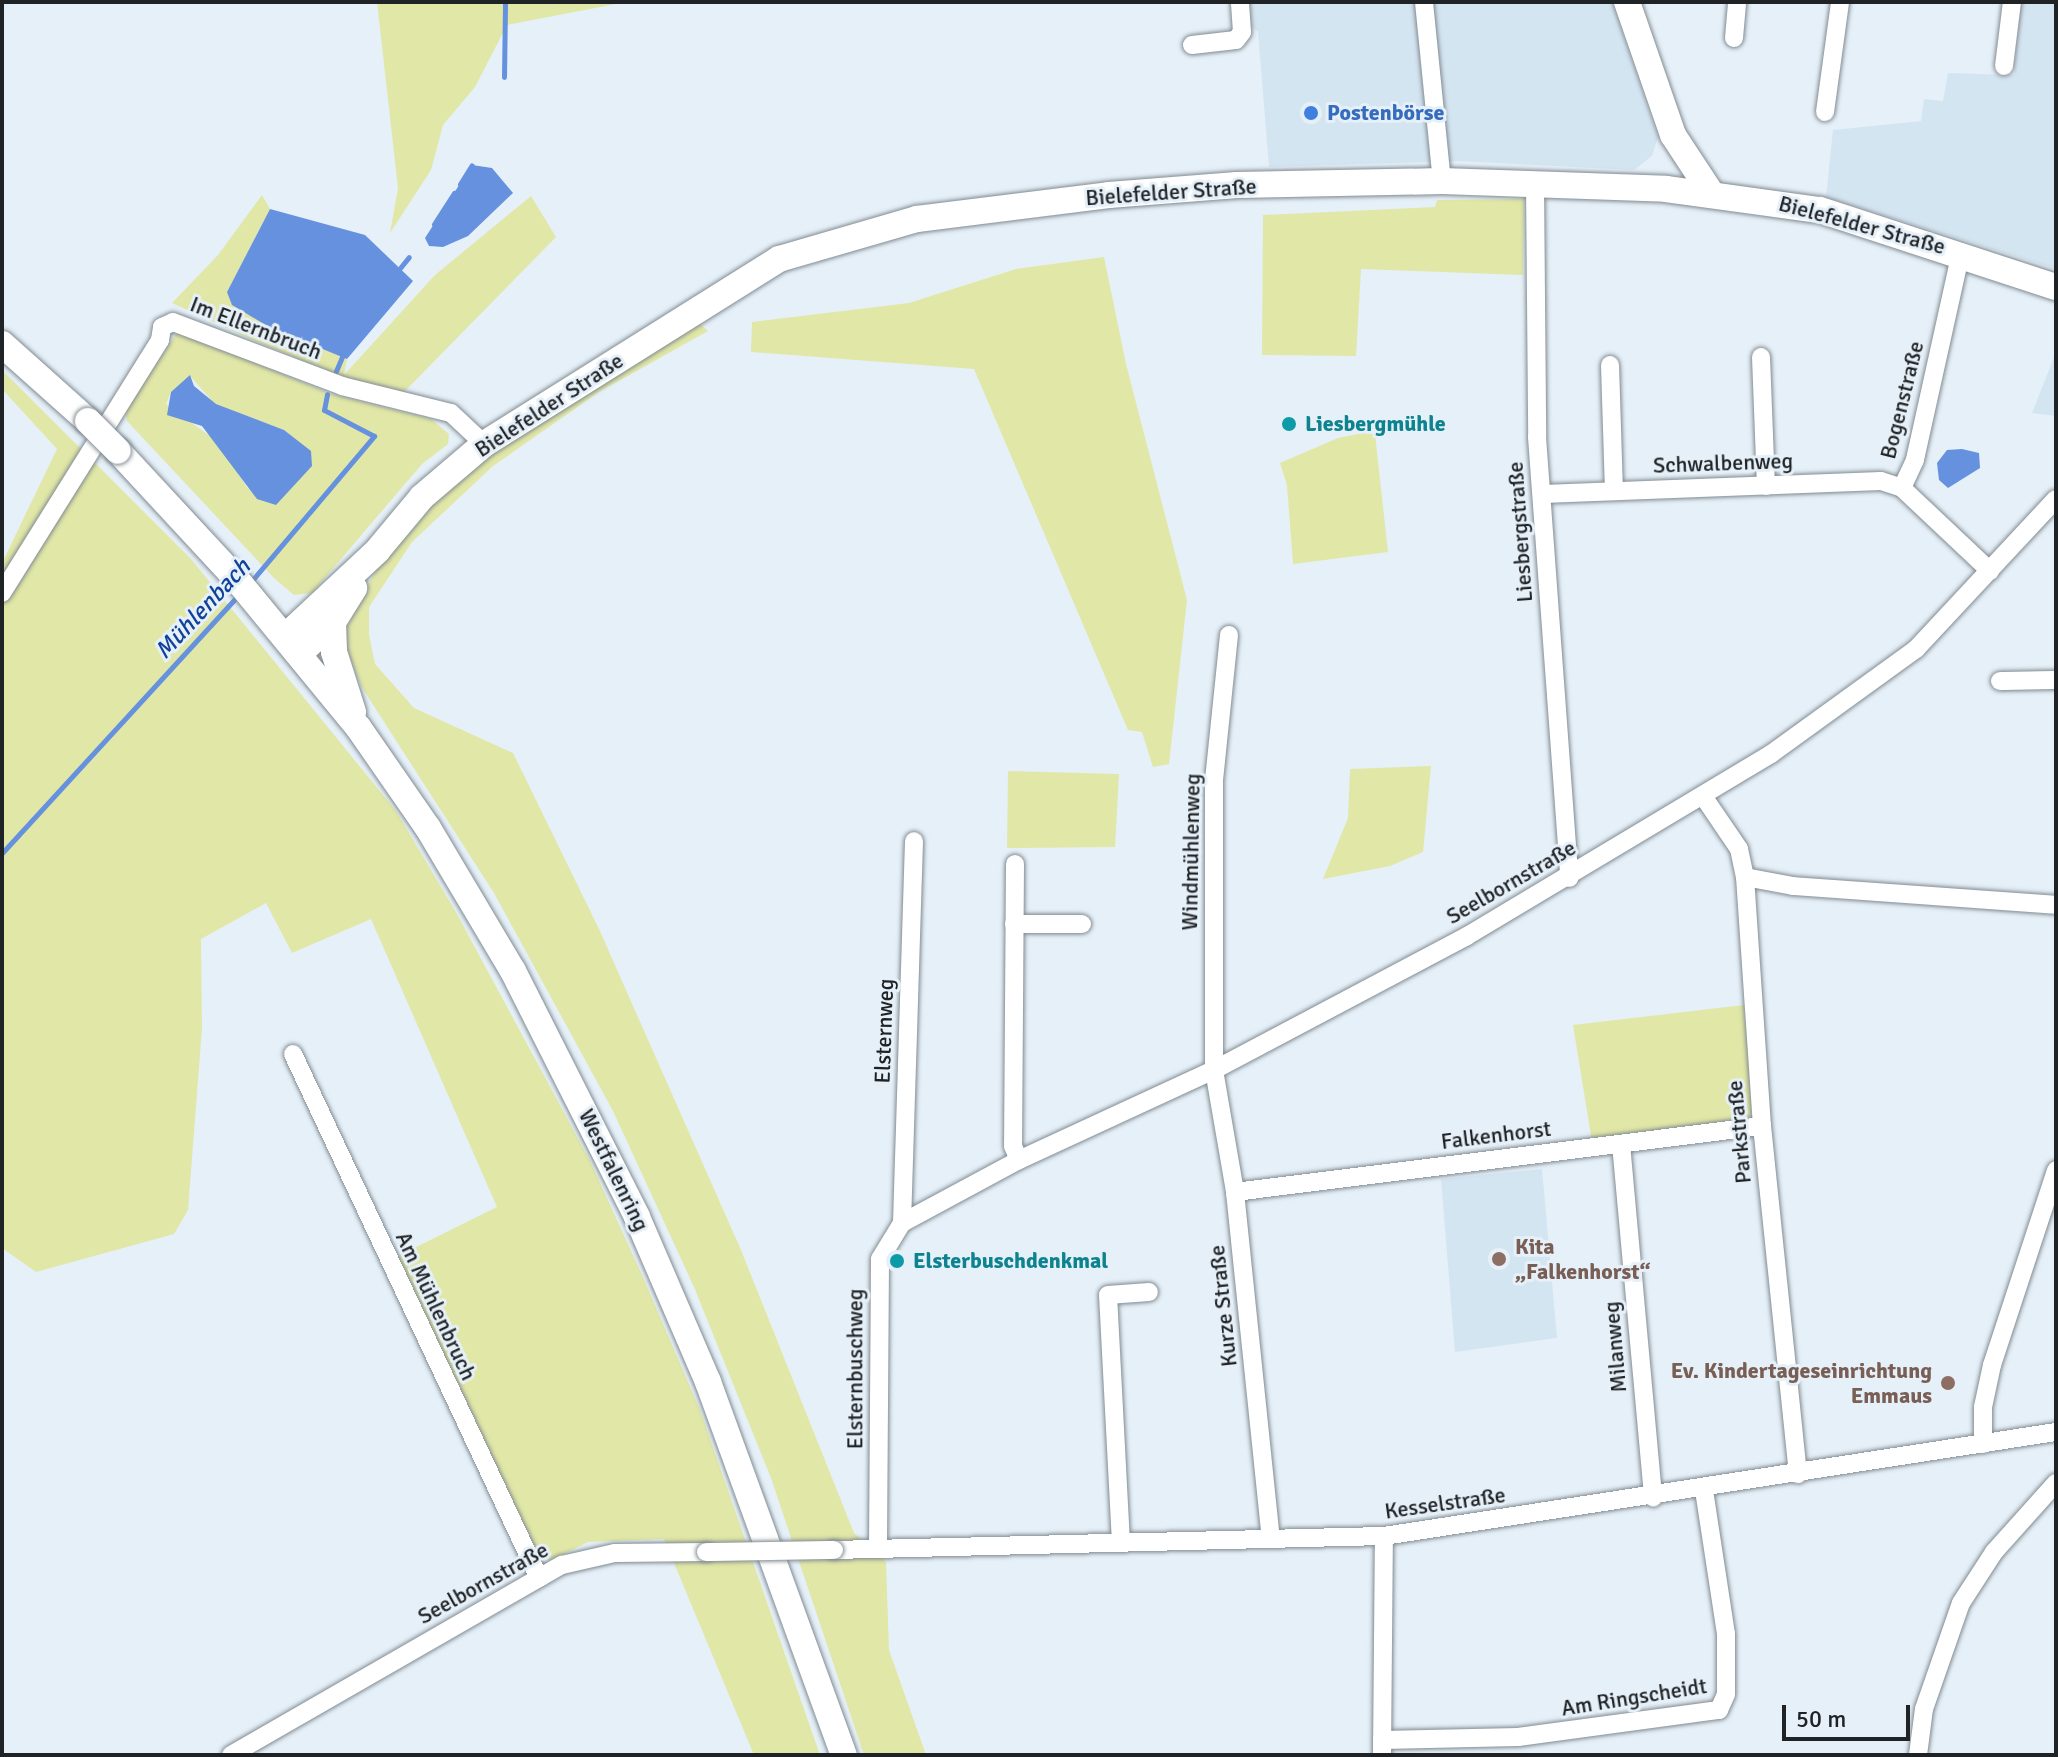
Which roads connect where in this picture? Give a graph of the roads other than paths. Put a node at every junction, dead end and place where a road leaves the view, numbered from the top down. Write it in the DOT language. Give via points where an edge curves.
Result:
graph roads {
  1 [pos="1240,2"];
  2 [pos="1424,2"];
  3 [pos="1627,2"];
  4 [pos="1737,2"];
  5 [pos="1840,2"];
  6 [pos="2012,2"];
  7 [pos="1734,38"];
  8 [pos="1192,45"];
  9 [pos="2004,66"];
  10 [pos="1825,112"];
  11 [pos="1673,135"];
  12 [pos="1442,181"];
  13 [pos="1535,183"];
  14 [pos="1666,189"];
  15 [pos="1711,193"];
  16 [pos="1961,252"];
  17 [pos="2056,287"];
  18 [pos="2,344"];
  19 [pos="1761,357"];
  20 [pos="1610,365"];
  21 [pos="484,444"];
  22 [pos="1766,486"];
  23 [pos="1902,488"];
  24 [pos="1614,491"];
  25 [pos="1543,494"];
  26 [pos="2056,499"];
  27 [pos="377,551"];
  28 [pos="1990,571"];
  29 [pos="2,593"];
  30 [pos="333,622"];
  31 [pos="1229,635"];
  32 [pos="292,645"];
  33 [pos="2056,680"];
  34 [pos="2000,681"];
  35 [pos="358,727"];
  36 [pos="1703,796"];
  37 [pos="914,841"];
  38 [pos="1015,864"];
  39 [pos="1745,877"];
  40 [pos="1569,878"];
  41 [pos="2056,905"];
  42 [pos="1014,924"];
  43 [pos="1082,924"];
  44 [pos="293,1054"];
  45 [pos="1214,1070"];
  46 [pos="1762,1126"];
  47 [pos="1621,1144"];
  48 [pos="1019,1160"];
  49 [pos="2056,1170"];
  50 [pos="1235,1192"];
  51 [pos="923,1209"];
  52 [pos="902,1223"];
  53 [pos="1149,1292"];
  54 [pos="2056,1432"];
  55 [pos="1983,1444"];
  56 [pos="1798,1474"];
  57 [pos="2056,1483"];
  58 [pos="1704,1490"];
  59 [pos="1653,1498"];
  60 [pos="1384,1536"];
  61 [pos="1271,1538"];
  62 [pos="1121,1543"];
  63 [pos="878,1547"];
  64 [pos="834,1550"];
  65 [pos="539,1578"];
  66 [pos="1382,1748"];
  67 [pos="231,1755"];
  68 [pos="844,1755"];
  69 [pos="1918,1755"];
  1 -- 8 [label="street" via="1242,32 1236,40"];
  2 -- 12 [label="street"];
  3 -- 11 [label="main road"];
  4 -- 7 [label="street"];
  5 -- 10 [label="street"];
  6 -- 9 [label="street"];
  11 -- 14 [label="main road"];
  11 -- 15 [label="main road"];
  12 -- 13 [label="main road, Bielefelder Straße"];
  12 -- 21 [label="main road, Bielefelder Straße" via="1237,185 1109,195 940,215 828,241 738,283"];
  13 -- 14 [label="main road, Bielefelder Straße"];
  13 -- 25 [label="street, Liesbergstraße" via="1534,338"];
  14 -- 15 [label="main road, Bielefelder Straße"];
  15 -- 16 [label="main road, Bielefelder Straße" via="1796,204"];
  16 -- 17 [label="main road, Bielefelder Straße"];
  16 -- 23 [label="street, Bogenstraße" via="1915,460"];
  18 -- 32 [label="main road, bridge" via="118,451"];
  19 -- 22 [label="street"];
  20 -- 24 [label="street"];
  21 -- 27 [label="main road, Bielefelder Straße" via="422,497"];
  21 -- 29 [label="street, Im Ellernbruch" via="451,413 342,386 173,322 162,327 160,340"];
  22 -- 23 [label="street, Schwalbenweg" via="1881,481"];
  22 -- 24 [label="street, Schwalbenweg"];
  23 -- 28 [label="street, Bogenstraße"];
  24 -- 25 [label="street, Schwalbenweg"];
  25 -- 40 [label="street, Liesbergstraße"];
  26 -- 28 [label="street, Seelbornstraße"];
  27 -- 30 [label="main road, Bielefelder Straße"];
  27 -- 32 [label="main road, Bielefelder Straße"];
  28 -- 36 [label="street, Seelbornstraße" via="1916,649 1790,741"];
  30 -- 32 [label="main road, Bielefelder Straße"];
  30 -- 35 [label="main road" via="334,652"];
  31 -- 45 [label="street, Windmühlenweg" via="1214,779"];
  32 -- 35 [label="main road, Westfalenring"];
  33 -- 34 [label="street"];
  35 -- 68 [label="main road, Westfalenring" via="428,828 513,971 637,1217 713,1396"];
  36 -- 39 [label="street, Parkstraße" via="1739,849"];
  36 -- 40 [label="street, Seelbornstraße"];
  37 -- 52 [label="street, Elsternweg"];
  38 -- 42 [label="street"];
  39 -- 41 [label="street" via="1793,886"];
  39 -- 46 [label="street, Parkstraße"];
  40 -- 45 [label="street, Seelbornstraße"];
  42 -- 43 [label="street"];
  42 -- 48 [label="street" via="1013,1146"];
  44 -- 65 [label="street, Am Mühlenbruch"];
  45 -- 48 [label="street, Seelbornstraße"];
  45 -- 50 [label="street, Kurze Straße"];
  46 -- 47 [label="street, Falkenhorst"];
  46 -- 56 [label="street, Parkstraße"];
  47 -- 50 [label="street, Falkenhorst"];
  47 -- 59 [label="street, Milanweg"];
  48 -- 51 [label="street, Seelbornstraße"];
  49 -- 55 [label="street" via="1992,1365 1983,1407"];
  50 -- 61 [label="street, Kurze Straße"];
  51 -- 52 [label="street, Elsternbuschweg"];
  52 -- 63 [label="street, Elsternbuschweg" via="880,1259"];
  53 -- 62 [label="street" via="1108,1295"];
  54 -- 55 [label="street, Kesselstraße"];
  55 -- 56 [label="street, Kesselstraße"];
  56 -- 58 [label="street, Kesselstraße"];
  57 -- 69 [label="street" via="1994,1552 1961,1603 1924,1709"];
  58 -- 59 [label="street, Kesselstraße"];
  58 -- 66 [label="street, Am Ringscheidt" via="1726,1634 1726,1694 1719,1710 1518,1737"];
  59 -- 60 [label="street, Kesselstraße"];
  60 -- 61 [label="street, Kesselstraße"];
  60 -- 66 [label="street"];
  61 -- 62 [label="street, Kesselstraße"];
  62 -- 63 [label="street, Kesselstraße"];
  63 -- 64 [label="street, Kesselstraße"];
  64 -- 65 [label="street, Seelbornstraße, bridge" via="583,1558"];
  65 -- 67 [label="street, Seelbornstraße"];
}
